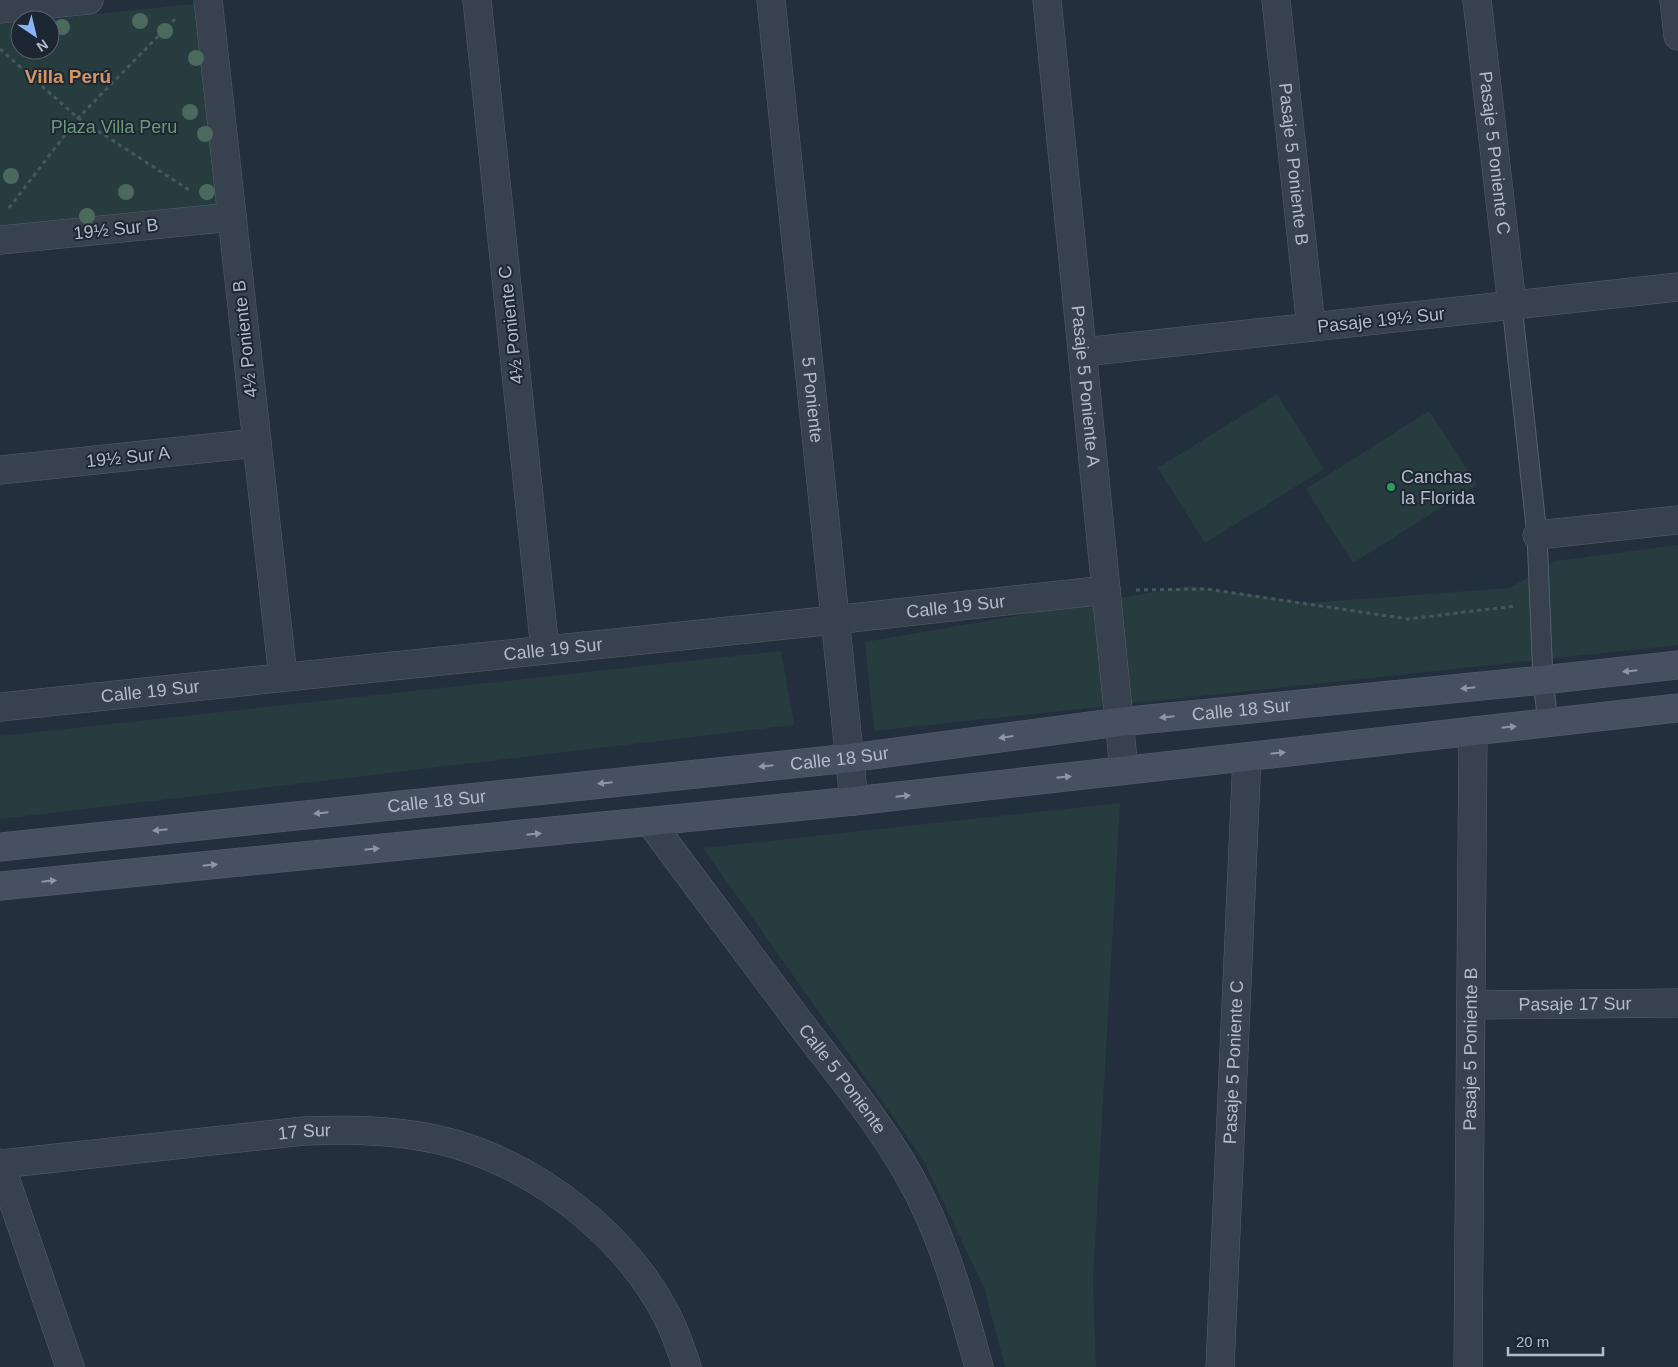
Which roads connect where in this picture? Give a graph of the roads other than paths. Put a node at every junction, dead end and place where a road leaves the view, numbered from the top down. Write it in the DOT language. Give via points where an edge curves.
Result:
graph roads {
  1 [pos="89,0"];
  2 [pos="208,0"];
  3 [pos="477,0"];
  4 [pos="770,0"];
  5 [pos="1047,0"];
  6 [pos="1276,0"];
  7 [pos="1477,0"];
  8 [pos="1674,0"];
  9 [pos="0,9"];
  10 [pos="1678,36"];
  11 [pos="232,217"];
  12 [pos="0,240"];
  13 [pos="1678,287"];
  14 [pos="1512,305"];
  15 [pos="1312,327"];
  16 [pos="1083,352"];
  17 [pos="257,443"];
  18 [pos="0,470"];
  19 [pos="1678,520"];
  20 [pos="1537,535"];
  21 [pos="1106,590"];
  22 [pos="835,620"];
  23 [pos="545,650"];
  24 [pos="1678,665"];
  25 [pos="282,677"];
  26 [pos="1543,680"];
  27 [pos="0,706"];
  28 [pos="1678,708"];
  29 [pos="1119,722"];
  30 [pos="1548,723"];
  31 [pos="1473,731"];
  32 [pos="1247,757"];
  33 [pos="850,758"];
  34 [pos="1124,770"];
  35 [pos="854,801"];
  36 [pos="650,822"];
  37 [pos="0,847"];
  38 [pos="0,886"];
  39 [pos="1678,1003"];
  40 [pos="1471,1006"];
  41 [pos="0,1164"];
  42 [pos="70,1367"];
  43 [pos="687,1367"];
  44 [pos="979,1367"];
  45 [pos="1220,1367"];
  46 [pos="1468,1367"];
  1 -- 9 [label="street"];
  2 -- 11 [label="street, 4½ Poniente B"];
  3 -- 23 [label="street, 4½ Poniente C"];
  4 -- 22 [label="street, 5 Poniente"];
  5 -- 16 [label="street, Pasaje 5 Poniente A"];
  6 -- 15 [label="street, Pasaje 5 Poniente B"];
  7 -- 14 [label="street, Pasaje 5 Poniente C"];
  8 -- 10 [label="street"];
  11 -- 12 [label="street, 19½ Sur B"];
  11 -- 17 [label="street, 4½ Poniente B"];
  13 -- 14 [label="street, Pasaje 19½ Sur"];
  14 -- 15 [label="street, Pasaje 19½ Sur"];
  14 -- 20 [label="lane"];
  15 -- 16 [label="street, Pasaje 19½ Sur"];
  16 -- 21 [label="street, Pasaje 5 Poniente A"];
  17 -- 18 [label="street, 19½ Sur A"];
  17 -- 25 [label="street, 4½ Poniente B"];
  19 -- 20 [label="street"];
  20 -- 26 [label="lane"];
  21 -- 22 [label="street, Calle 19 Sur"];
  21 -- 29 [label="street, Pasaje 5 Poniente A"];
  22 -- 23 [label="street, Calle 19 Sur"];
  22 -- 33 [label="street, 5 Poniente"];
  23 -- 25 [label="street, Calle 19 Sur"];
  24 -- 26 [label="main road, Calle 18 Sur, one-way"];
  25 -- 27 [label="street, Calle 19 Sur"];
  26 -- 29 [label="main road, Calle 18 Sur, one-way"];
  26 -- 30 [label="lane"];
  28 -- 30 [label="main road"];
  29 -- 33 [label="main road, Calle 18 Sur, one-way"];
  29 -- 34 [label="street, Pasaje 5 Poniente A"];
  31 -- 30 [label="main road, one-way"];
  32 -- 31 [label="main road, one-way"];
  31 -- 40 [label="street, Pasaje 5 Poniente B"];
  32 -- 34 [label="main road"];
  32 -- 45 [label="street, Pasaje 5 Poniente C"];
  33 -- 35 [label="street, 5 Poniente"];
  33 -- 37 [label="main road, Calle 18 Sur, one-way"];
  35 -- 34 [label="main road, one-way"];
  35 -- 36 [label="main road"];
  38 -- 36 [label="main road, one-way"];
  36 -- 44 [label="street, Calle 5 Poniente" via="859,1101 901,1163 940,1240"];
  39 -- 40 [label="street, Pasaje 17 Sur"];
  40 -- 46 [label="street, Pasaje 5 Poniente B"];
  41 -- 42 [label="street"];
  41 -- 43 [label="street, 17 Sur" via="304,1131 384,1132 454,1144 510,1166 538,1182 589,1220 631,1262 649,1286 666,1314"];
}
